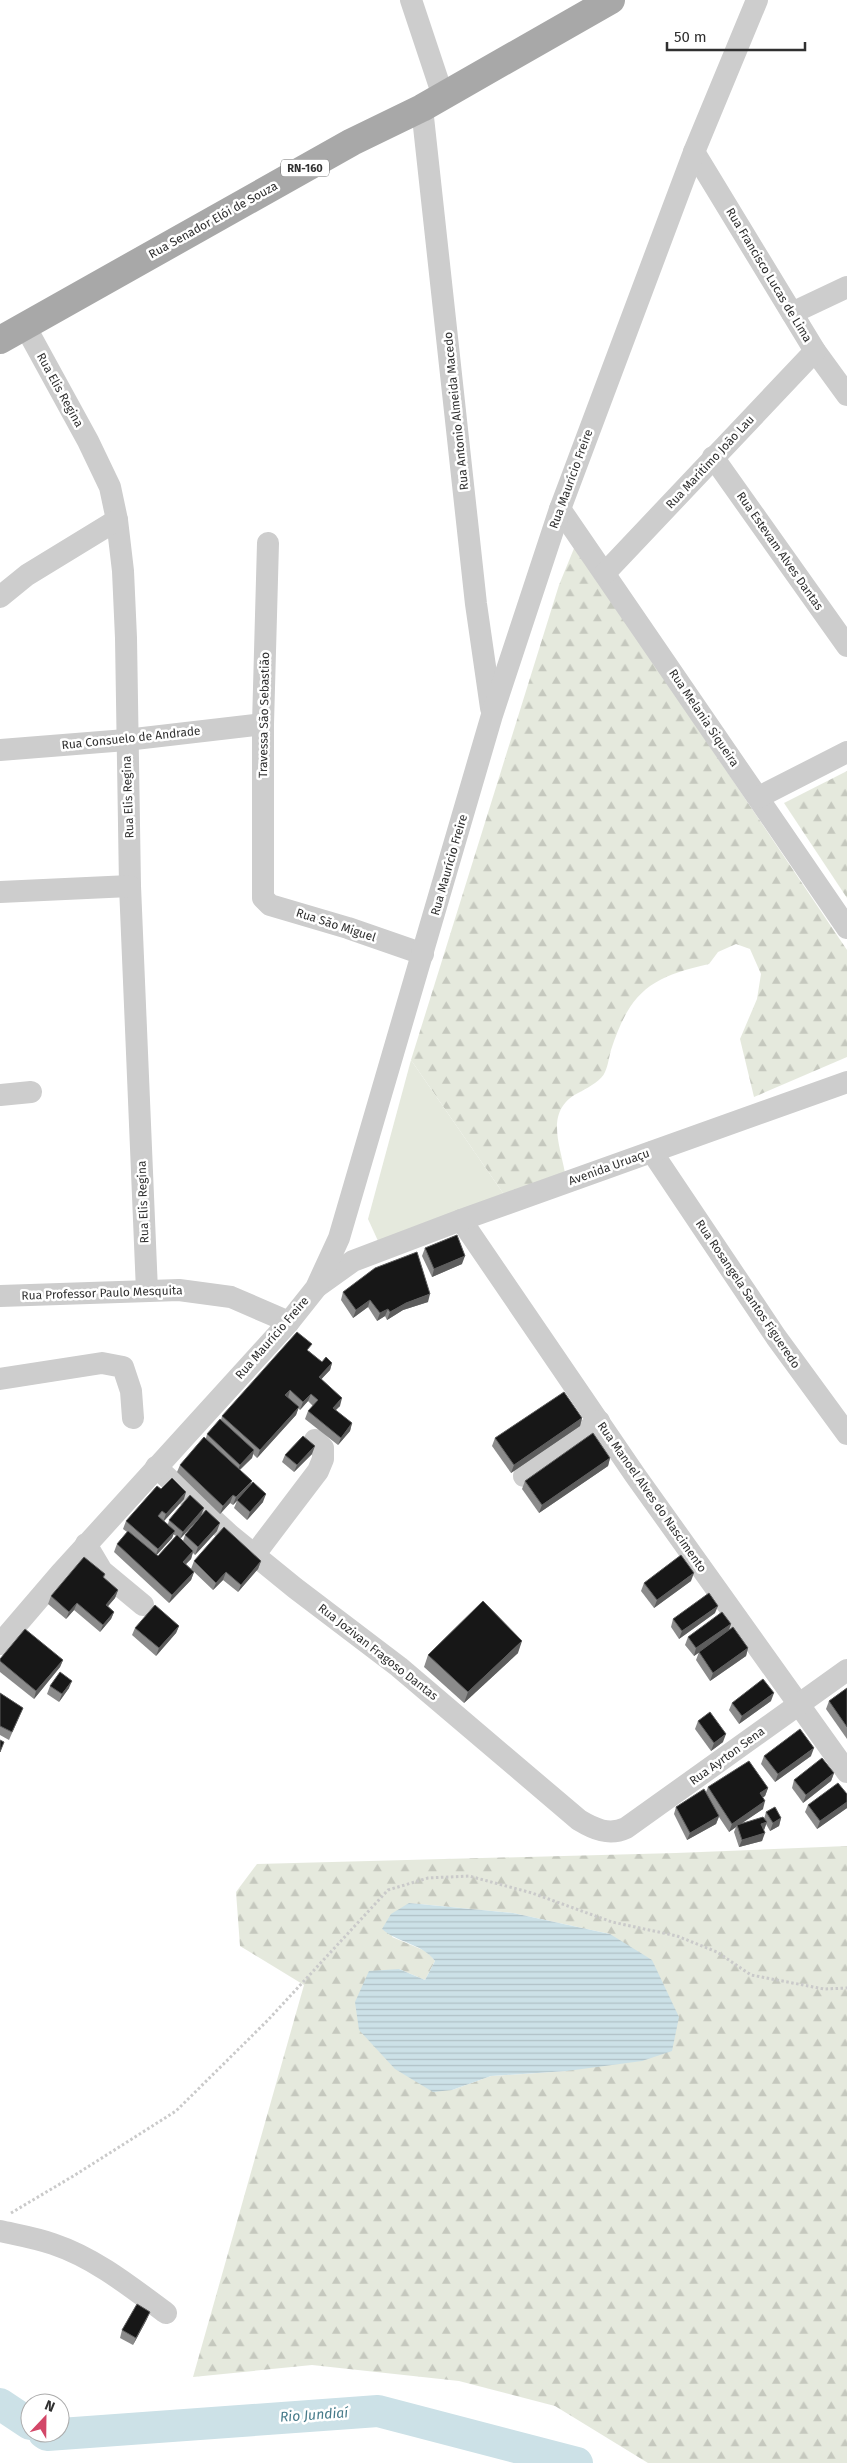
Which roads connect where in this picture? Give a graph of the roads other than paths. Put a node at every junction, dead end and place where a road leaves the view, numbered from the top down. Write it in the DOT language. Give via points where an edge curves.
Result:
graph roads {
  1 [pos="411,0"];
  2 [pos="611,0"];
  3 [pos="757,0"];
  4 [pos="433,102"];
  5 [pos="694,152"];
  6 [pos="847,287"];
  7 [pos="792,313"];
  8 [pos="25,326"];
  9 [pos="0,340"];
  10 [pos="815,351"];
  11 [pos="847,395"];
  12 [pos="713,457"];
  13 [pos="560,509"];
  14 [pos="117,520"];
  15 [pos="268,543"];
  16 [pos="605,573"];
  17 [pos="0,597"];
  18 [pos="847,646"];
  19 [pos="492,715"];
  20 [pos="263,724"];
  21 [pos="126,740"];
  22 [pos="0,750"];
  23 [pos="847,752"];
  24 [pos="759,797"];
  25 [pos="130,886"];
  26 [pos="262,886"];
  27 [pos="0,892"];
  28 [pos="847,928"];
  29 [pos="423,954"];
  30 [pos="846,1084"];
  31 [pos="30,1092"];
  32 [pos="0,1095"];
  33 [pos="652,1152"];
  34 [pos="345,1218"];
  35 [pos="461,1220"];
  36 [pos="371,1254"];
  37 [pos="316,1288"];
  38 [pos="147,1290"];
  39 [pos="0,1296"];
  40 [pos="289,1322"];
  41 [pos="0,1379"];
  42 [pos="133,1418"];
  43 [pos="600,1421"];
  44 [pos="847,1434"];
  45 [pos="315,1440"];
  46 [pos="156,1466"];
  47 [pos="524,1476"];
  48 [pos="86,1544"];
  49 [pos="255,1554"];
  50 [pos="143,1605"];
  51 [pos="0,1644"];
  52 [pos="847,1670"];
  53 [pos="799,1704"];
  54 [pos="847,1772"];
  55 [pos="603,1831"];
  56 [pos="4,2223"];
  57 [pos="166,2313"];
  1 -- 4 [label="street, Rua Antonio Almeida Macedo"];
  2 -- 4 [label="main road, Rua Senador Elói de Souza / RN-160"];
  3 -- 5 [label="street, Rua Maurício Freire"];
  4 -- 8 [label="main road, Rua Senador Elói de Souza / RN-160" via="352,142"];
  4 -- 19 [label="street, Rua Antonio Almeida Macedo" via="476,604"];
  5 -- 7 [label="street, Rua Francisco Lucas de Lima"];
  5 -- 13 [label="street, Rua Maurício Freire"];
  6 -- 7 [label="street"];
  7 -- 10 [label="street, Rua Francisco Lucas de Lima"];
  8 -- 9 [label="main road, Rua Senador Elói de Souza / RN-160"];
  8 -- 14 [label="street, Rua Elis Regina" via="92,449 110,487"];
  10 -- 11 [label="street, Rua Francisco Lucas de Lima"];
  10 -- 12 [label="street, Rua Maritimo João Lau"];
  12 -- 16 [label="street, Rua Maritimo João Lau"];
  12 -- 18 [label="street, Rua Estevam Alves Dantas"];
  13 -- 16 [label="street, Rua Melania Siqueira"];
  13 -- 19 [label="street, Rua Maurício Freire"];
  14 -- 17 [label="street" via="28,575"];
  14 -- 21 [label="street, Rua Elis Regina" via="126,638"];
  15 -- 20 [label="street, Travessa São Sebastião"];
  16 -- 24 [label="street, Rua Melania Siqueira"];
  19 -- 29 [label="street, Rua Maurício Freire"];
  20 -- 21 [label="street, Rua Consuelo de Andrade"];
  20 -- 26 [label="street, Travessa São Sebastião"];
  21 -- 22 [label="street, Rua Consuelo de Andrade"];
  21 -- 25 [label="street, Rua Elis Regina"];
  23 -- 24 [label="street"];
  24 -- 28 [label="street, Rua Melania Siqueira"];
  25 -- 27 [label="street"];
  25 -- 38 [label="street, Rua Elis Regina"];
  26 -- 29 [label="street, Rua São Miguel" via="267,904"];
  29 -- 34 [label="street, Rua Maurício Freire"];
  30 -- 33 [label="street, Avenida Uruaçu"];
  31 -- 32 [label="street"];
  33 -- 35 [label="street, Avenida Uruaçu"];
  33 -- 44 [label="street, Rua Rosangela Santos Figueredo" via="776,1337"];
  34 -- 36 [label="street" via="350,1238 358,1250"];
  34 -- 37 [label="street, Rua Maurício Freire"];
  35 -- 36 [label="street, Avenida Uruaçu"];
  35 -- 43 [label="street, Rua Manoel Alves do Nascimento"];
  36 -- 37 [label="street, Avenida Uruaçu" via="353,1261"];
  37 -- 40 [label="street, Rua Maurício Freire"];
  38 -- 39 [label="street, Rua Professor Paulo Mesquita"];
  38 -- 40 [label="street, Rua Professor Paulo Mesquita" via="179,1290 232,1297"];
  40 -- 46 [label="street, Rua Maurício Freire"];
  41 -- 42 [label="street" via="102,1363 123,1367 131,1391"];
  43 -- 47 [label="street"];
  43 -- 53 [label="street, Rua Manoel Alves do Nascimento"];
  45 -- 49 [label="street" via="323,1448 318,1471"];
  46 -- 48 [label="street, Rua Maurício Freire"];
  46 -- 49 [label="street, Rua Jozivan Fragoso Dantas"];
  48 -- 50 [label="street" via="102,1571"];
  48 -- 51 [label="street, Rua Maurício Freire"];
  49 -- 55 [label="street, Rua Jozivan Fragoso Dantas" via="399,1667 579,1820"];
  52 -- 53 [label="street, Rua Ayrton Sena"];
  53 -- 54 [label="street, Rua Manoel Alves do Nascimento"];
  53 -- 55 [label="street, Rua Ayrton Sena" via="626,1828"];
  56 -- 57 [label="street" via="77,2254 124,2282"];
}
